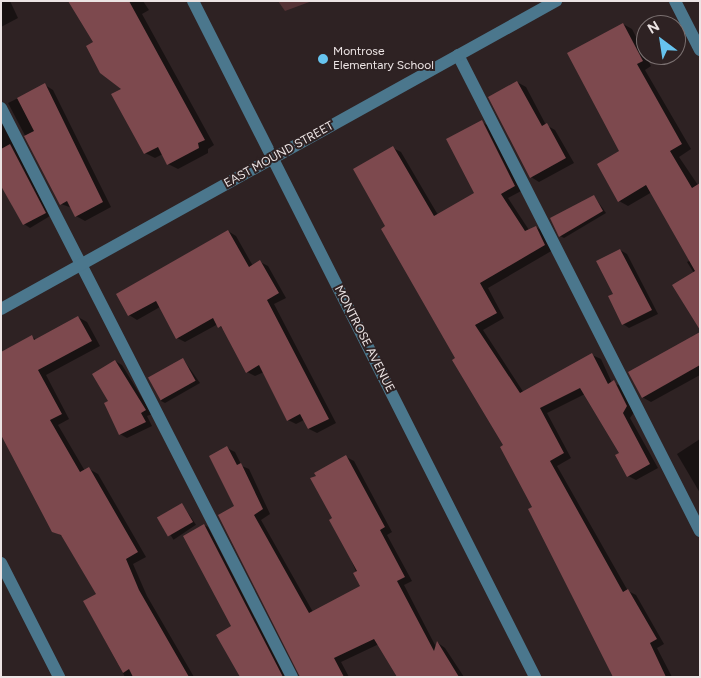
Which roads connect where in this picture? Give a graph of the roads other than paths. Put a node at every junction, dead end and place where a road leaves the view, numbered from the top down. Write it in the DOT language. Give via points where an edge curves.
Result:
graph roads {
  1 [pos="193,1"];
  2 [pos="556,1"];
  3 [pos="675,1"];
  4 [pos="700,50"];
  5 [pos="458,55"];
  6 [pos="1,108"];
  7 [pos="273,158"];
  8 [pos="81,264"];
  9 [pos="1,309"];
  10 [pos="700,531"];
  11 [pos="1,562"];
  12 [pos="59,677"];
  13 [pos="292,677"];
  14 [pos="536,677"];
  1 -- 7 [label="street, MONTROSE AVENUE"];
  2 -- 5 [label="street, EAST MOUND STREET"];
  3 -- 4 [label="street"];
  5 -- 7 [label="street, EAST MOUND STREET"];
  5 -- 10 [label="street"];
  6 -- 8 [label="street"];
  7 -- 8 [label="street, EAST MOUND STREET"];
  7 -- 14 [label="street, MONTROSE AVENUE"];
  8 -- 9 [label="street, EAST MOUND STREET"];
  8 -- 13 [label="street"];
  11 -- 12 [label="street"];
}
